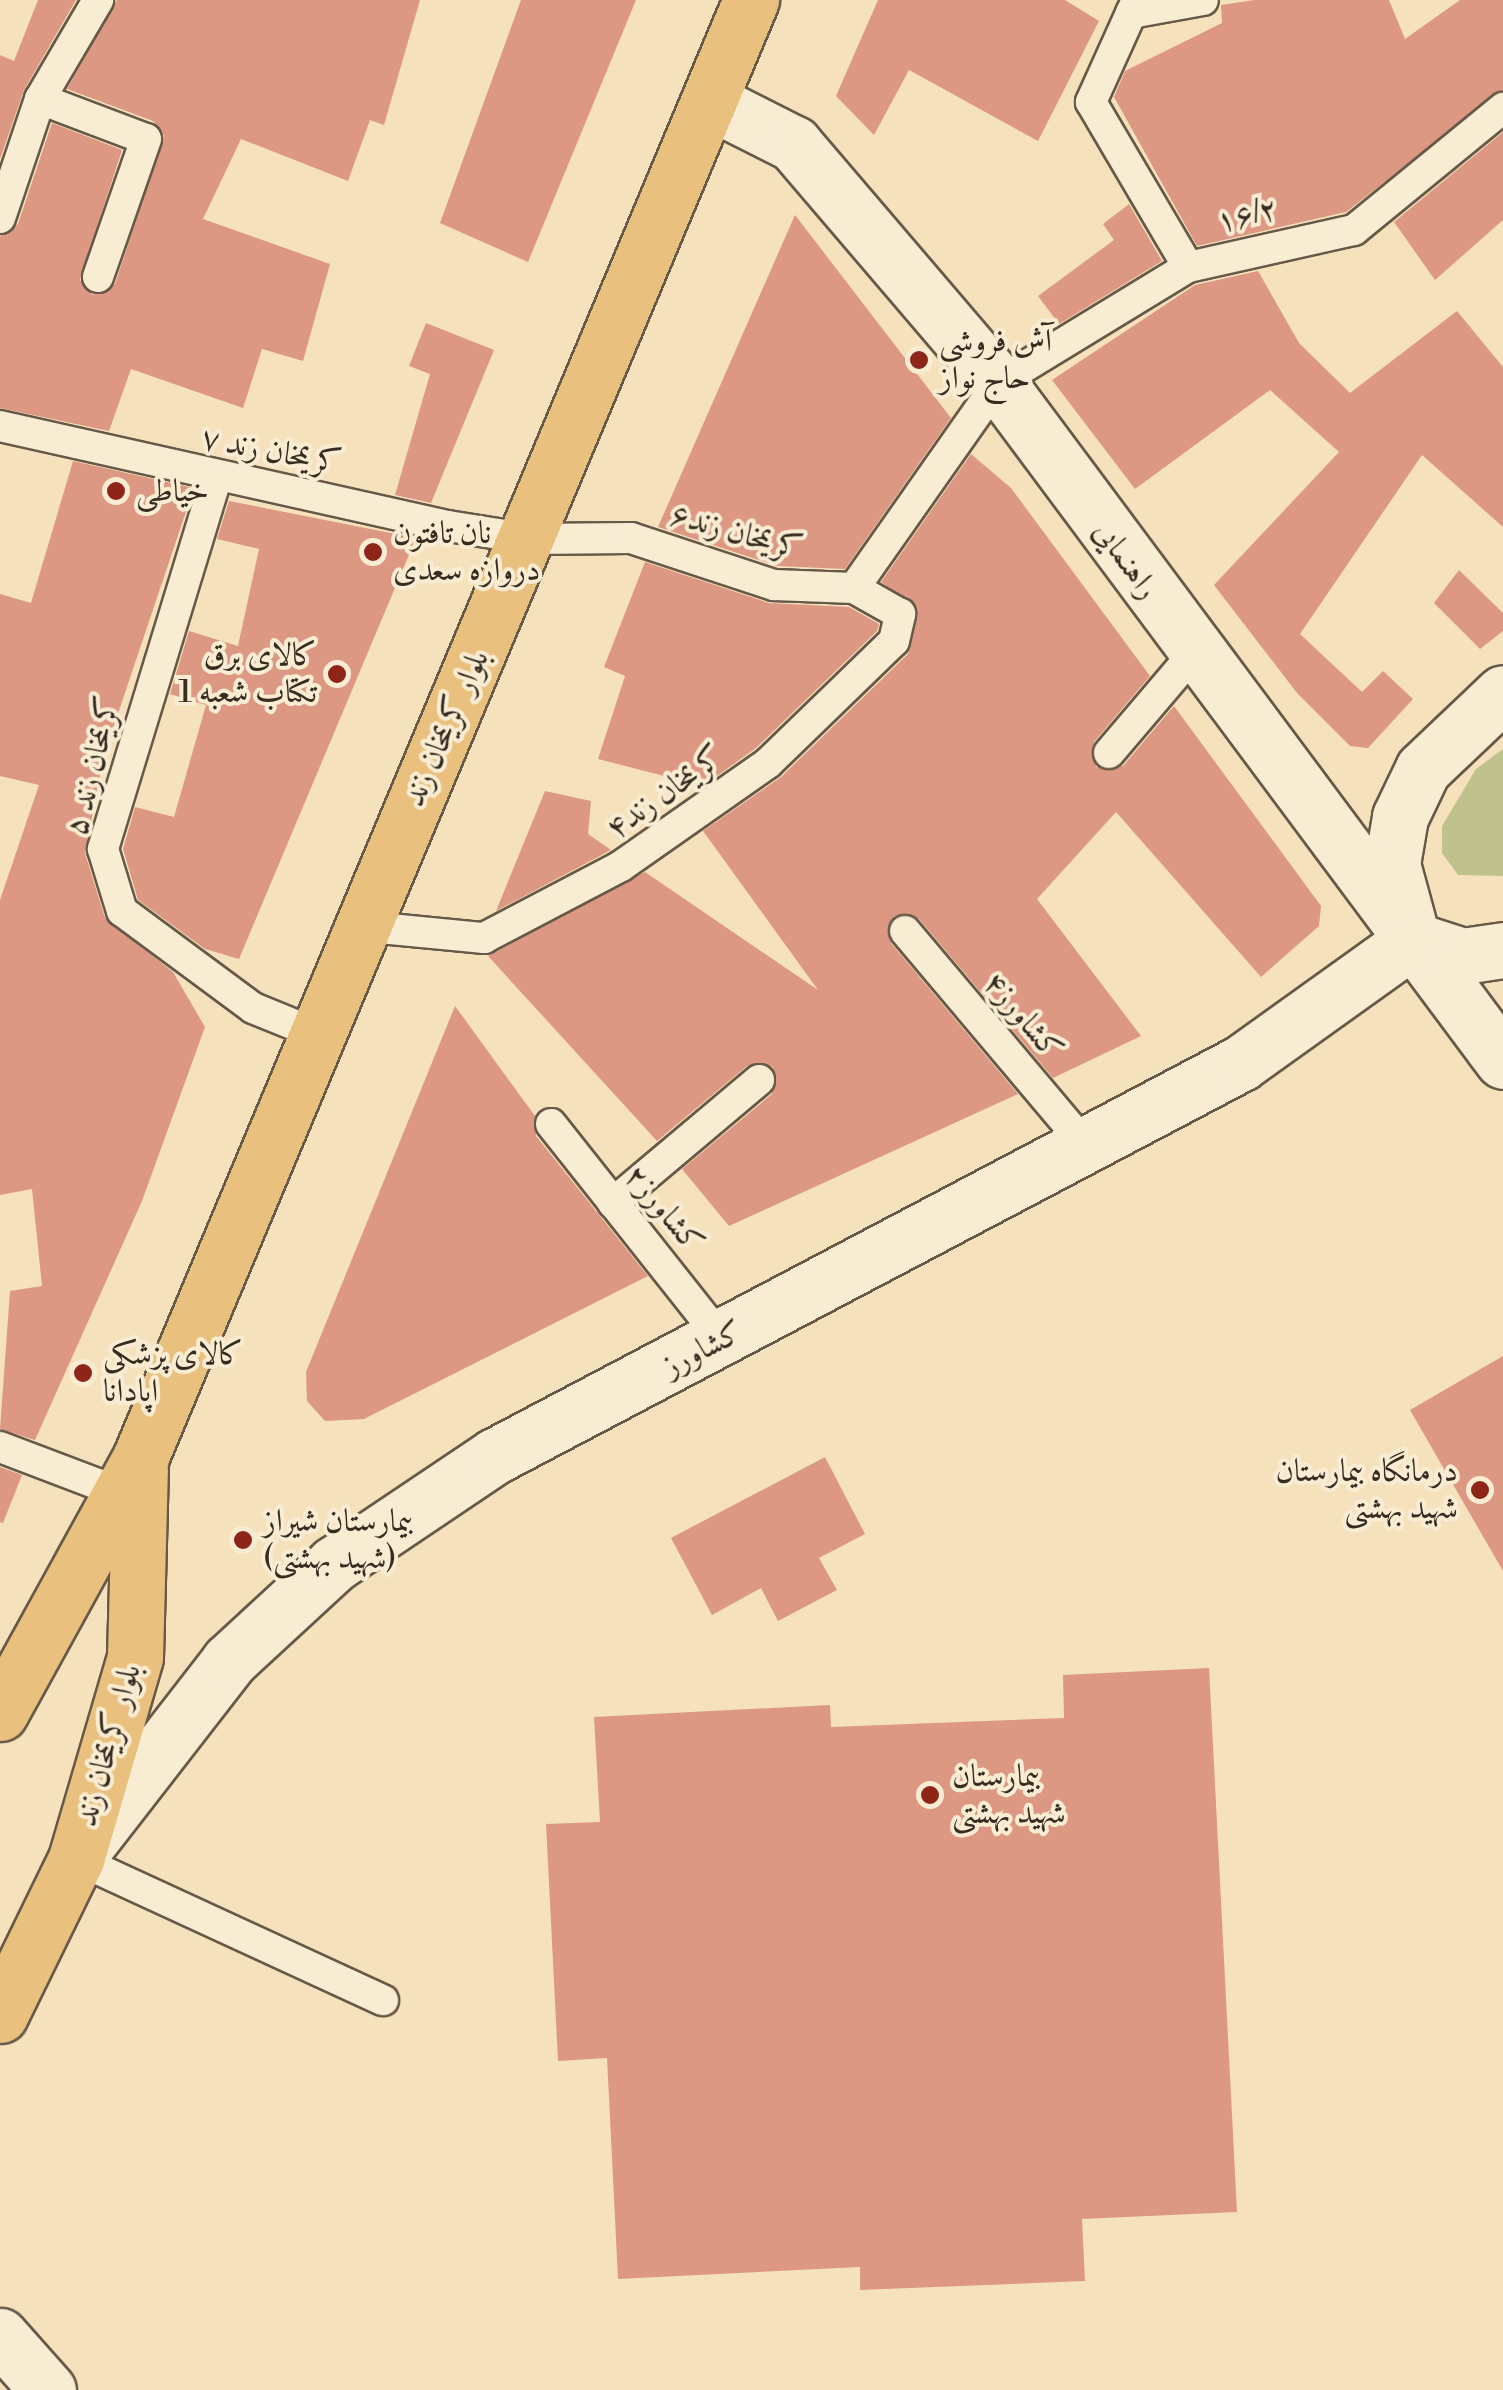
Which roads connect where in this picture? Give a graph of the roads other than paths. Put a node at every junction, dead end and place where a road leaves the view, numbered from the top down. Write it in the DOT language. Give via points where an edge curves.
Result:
graph roads {
  1 [pos="98,0"];
  2 [pos="750,0"];
  3 [pos="1202,0"];
  4 [pos="1134,6"];
  5 [pos="40,100"];
  6 [pos="709,101"];
  7 [pos="1503,108"];
  8 [pos="0,218"];
  9 [pos="1188,266"];
  10 [pos="98,277"];
  11 [pos="998,383"];
  12 [pos="0,426"];
  13 [pos="216,479"];
  14 [pos="530,539"];
  15 [pos="854,588"];
  16 [pos="1194,653"];
  17 [pos="1503,693"];
  18 [pos="1108,753"];
  19 [pos="359,926"];
  20 [pos="906,931"];
  21 [pos="1413,940"];
  22 [pos="1503,950"];
  23 [pos="312,1032"];
  24 [pos="1503,1061"];
  25 [pos="759,1080"];
  26 [pos="551,1124"];
  27 [pos="1086,1146"];
  28 [pos="612,1204"];
  29 [pos="722,1340"];
  30 [pos="0,1448"];
  31 [pos="131,1474"];
  32 [pos="0,1713"];
  33 [pos="76,1859"];
  34 [pos="383,2000"];
  35 [pos="2,2006"];
  36 [pos="0,2336"];
  37 [pos="48,2390"];
  1 -- 5 [label="lane"];
  2 -- 6 [label="main road, بلوار کریمخان زند"];
  3 -- 4 [label="lane"];
  4 -- 9 [label="lane" via="1091,102"];
  5 -- 8 [label="lane"];
  5 -- 10 [label="lane" via="146,140"];
  6 -- 11 [label="street, راهنمایی" via="794,144"];
  6 -- 14 [label="main road, بلوار کریمخان زند"];
  7 -- 9 [label="lane, ۱۶/۲" via="1354,230"];
  9 -- 11 [label="lane, ۱۶/۲"];
  11 -- 15 [label="lane"];
  11 -- 16 [label="street, راهنمایی"];
  12 -- 13 [label="lane, کریمخان زند ۷"];
  13 -- 14 [label="lane, کریمخان زند ۷" via="240,474"];
  13 -- 23 [label="lane, کریمخان زند ۵" via="103,849 122,911 253,1008"];
  14 -- 15 [label="lane, کریمخان زند۶" via="631,538 774,586"];
  14 -- 19 [label="main road, بلوار کریمخان زند"];
  15 -- 19 [label="lane, کریمخان زند۴" via="900,614 894,641 768,764 621,866 484,938"];
  16 -- 18 [label="lane"];
  16 -- 21 [label="street, راهنمایی"];
  17 -- 21 [label="street" via="1423,769 1400,817 1392,864"];
  19 -- 23 [label="main road, بلوار کریمخان زند"];
  20 -- 27 [label="lane, کشاورز۴"];
  21 -- 22 [label="street" via="1463,956"];
  21 -- 24 [label="street, راهنمایی"];
  21 -- 27 [label="street, کشاورز" via="1241,1064"];
  23 -- 31 [label="main road, بلوار کریمخان زند"];
  25 -- 28 [label="lane"];
  26 -- 28 [label="lane, کشاورز۲"];
  27 -- 29 [label="street, کشاورز"];
  28 -- 29 [label="lane, کشاورز۲"];
  29 -- 33 [label="street, کشاورز" via="495,1456 334,1564 229,1661"];
  30 -- 31 [label="lane"];
  31 -- 32 [label="main road, بلوار کریمخان زند"];
  31 -- 33 [label="main road, بلوار کریمخان زند" via="135,1657"];
  33 -- 34 [label="lane"];
  33 -- 35 [label="main road, بلوار کریمخان زند"];
  36 -- 37 [label="street"];
}
